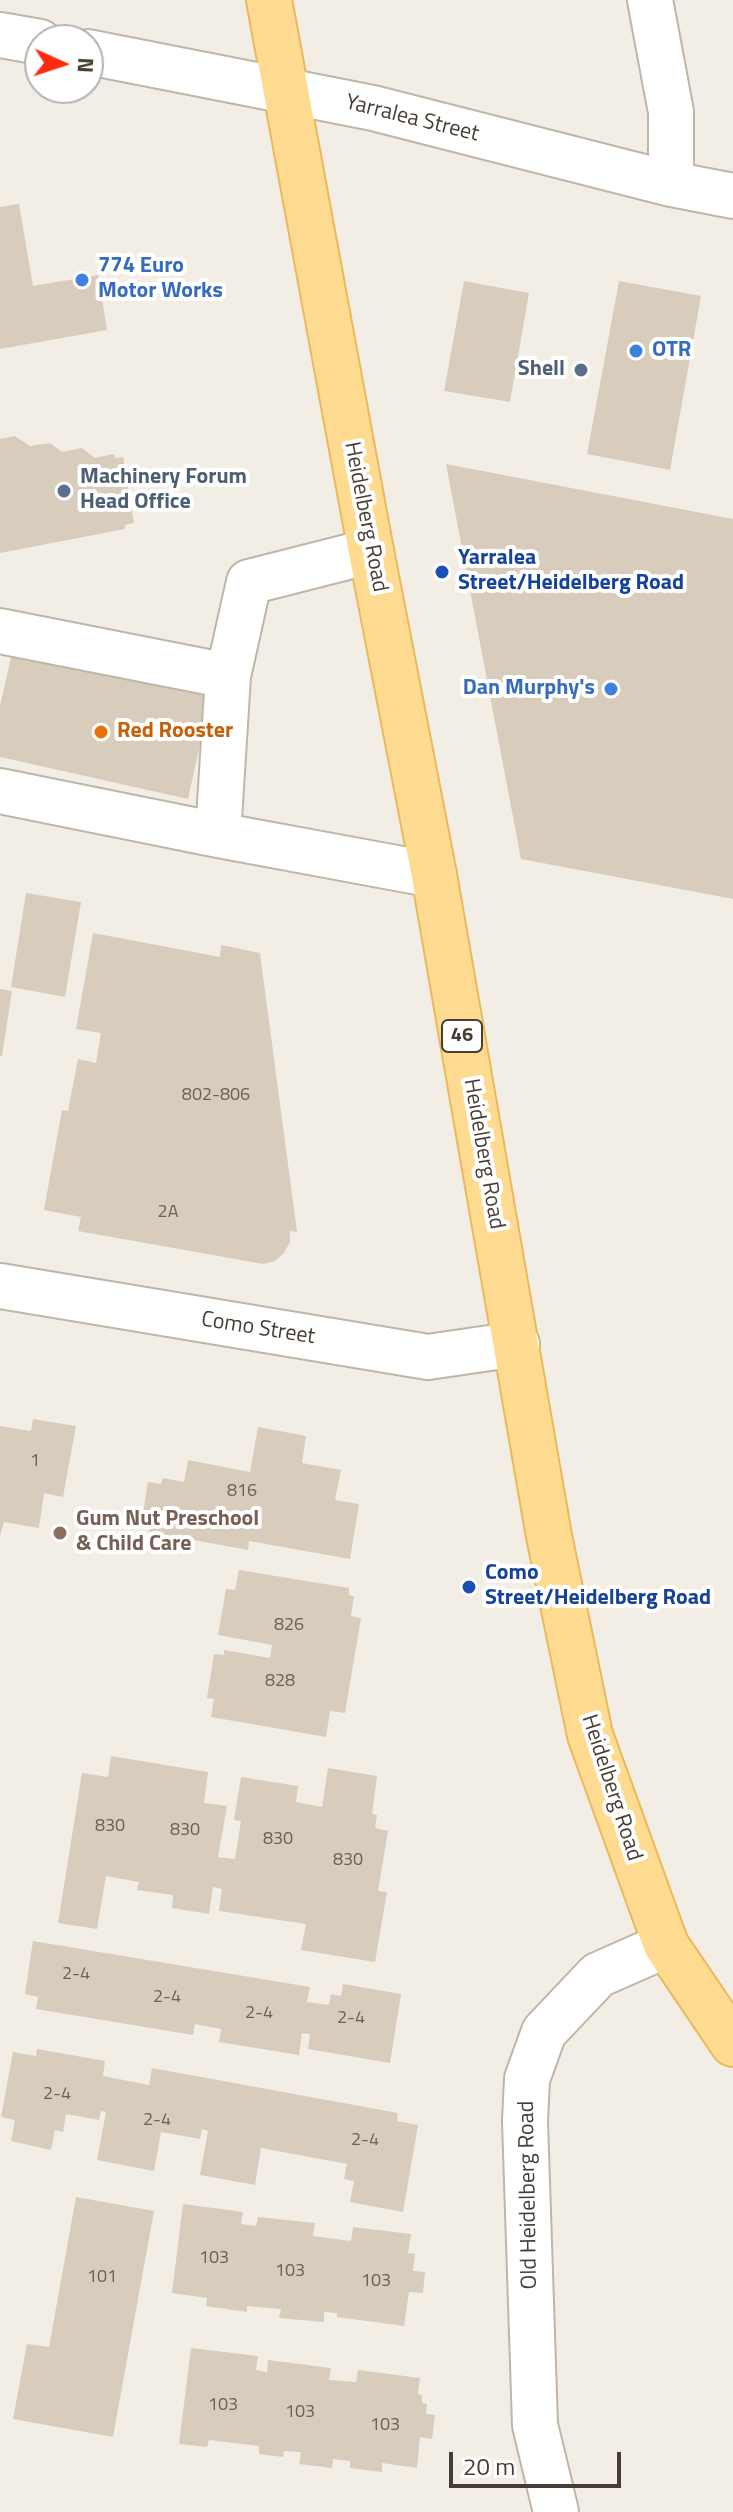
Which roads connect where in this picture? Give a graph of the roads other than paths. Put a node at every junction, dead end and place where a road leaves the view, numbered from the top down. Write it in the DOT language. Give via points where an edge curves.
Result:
graph roads {
  1 [pos="269,0"];
  2 [pos="650,0"];
  3 [pos="0,35"];
  4 [pos="24,39"];
  5 [pos="104,55"];
  6 [pos="285,90"];
  7 [pos="671,184"];
  8 [pos="733,196"];
  9 [pos="371,551"];
  10 [pos="0,631"];
  11 [pos="228,676"];
  12 [pos="0,791"];
  13 [pos="218,835"];
  14 [pos="434,875"];
  15 [pos="0,1286"];
  16 [pos="517,1344"];
  17 [pos="666,1945"];
  18 [pos="733,2044"];
  19 [pos="556,2512"];
  1 -- 6 [label="main road, Heidelberg Road / 46"];
  2 -- 7 [label="street" via="671,112"];
  3 -- 4 [label="street"];
  5 -- 6 [label="street, Yarralea Street"];
  6 -- 7 [label="street, Yarralea Street"];
  6 -- 9 [label="main road, Heidelberg Road / 46"];
  7 -- 8 [label="street, Yarralea Street"];
  9 -- 11 [label="street" via="249,582"];
  9 -- 14 [label="main road, Heidelberg Road / 46"];
  10 -- 11 [label="street"];
  11 -- 13 [label="street"];
  12 -- 13 [label="street"];
  13 -- 14 [label="street"];
  14 -- 16 [label="main road, Heidelberg Road / 46"];
  15 -- 16 [label="street, Como Street" via="428,1357"];
  16 -- 17 [label="main road, Heidelberg Road / 46" via="590,1735"];
  17 -- 18 [label="main road, Heidelberg Road / 46"];
  17 -- 19 [label="street, Old Heidelberg Road" via="598,1975 544,2032 527,2079 535,2425"];
}
